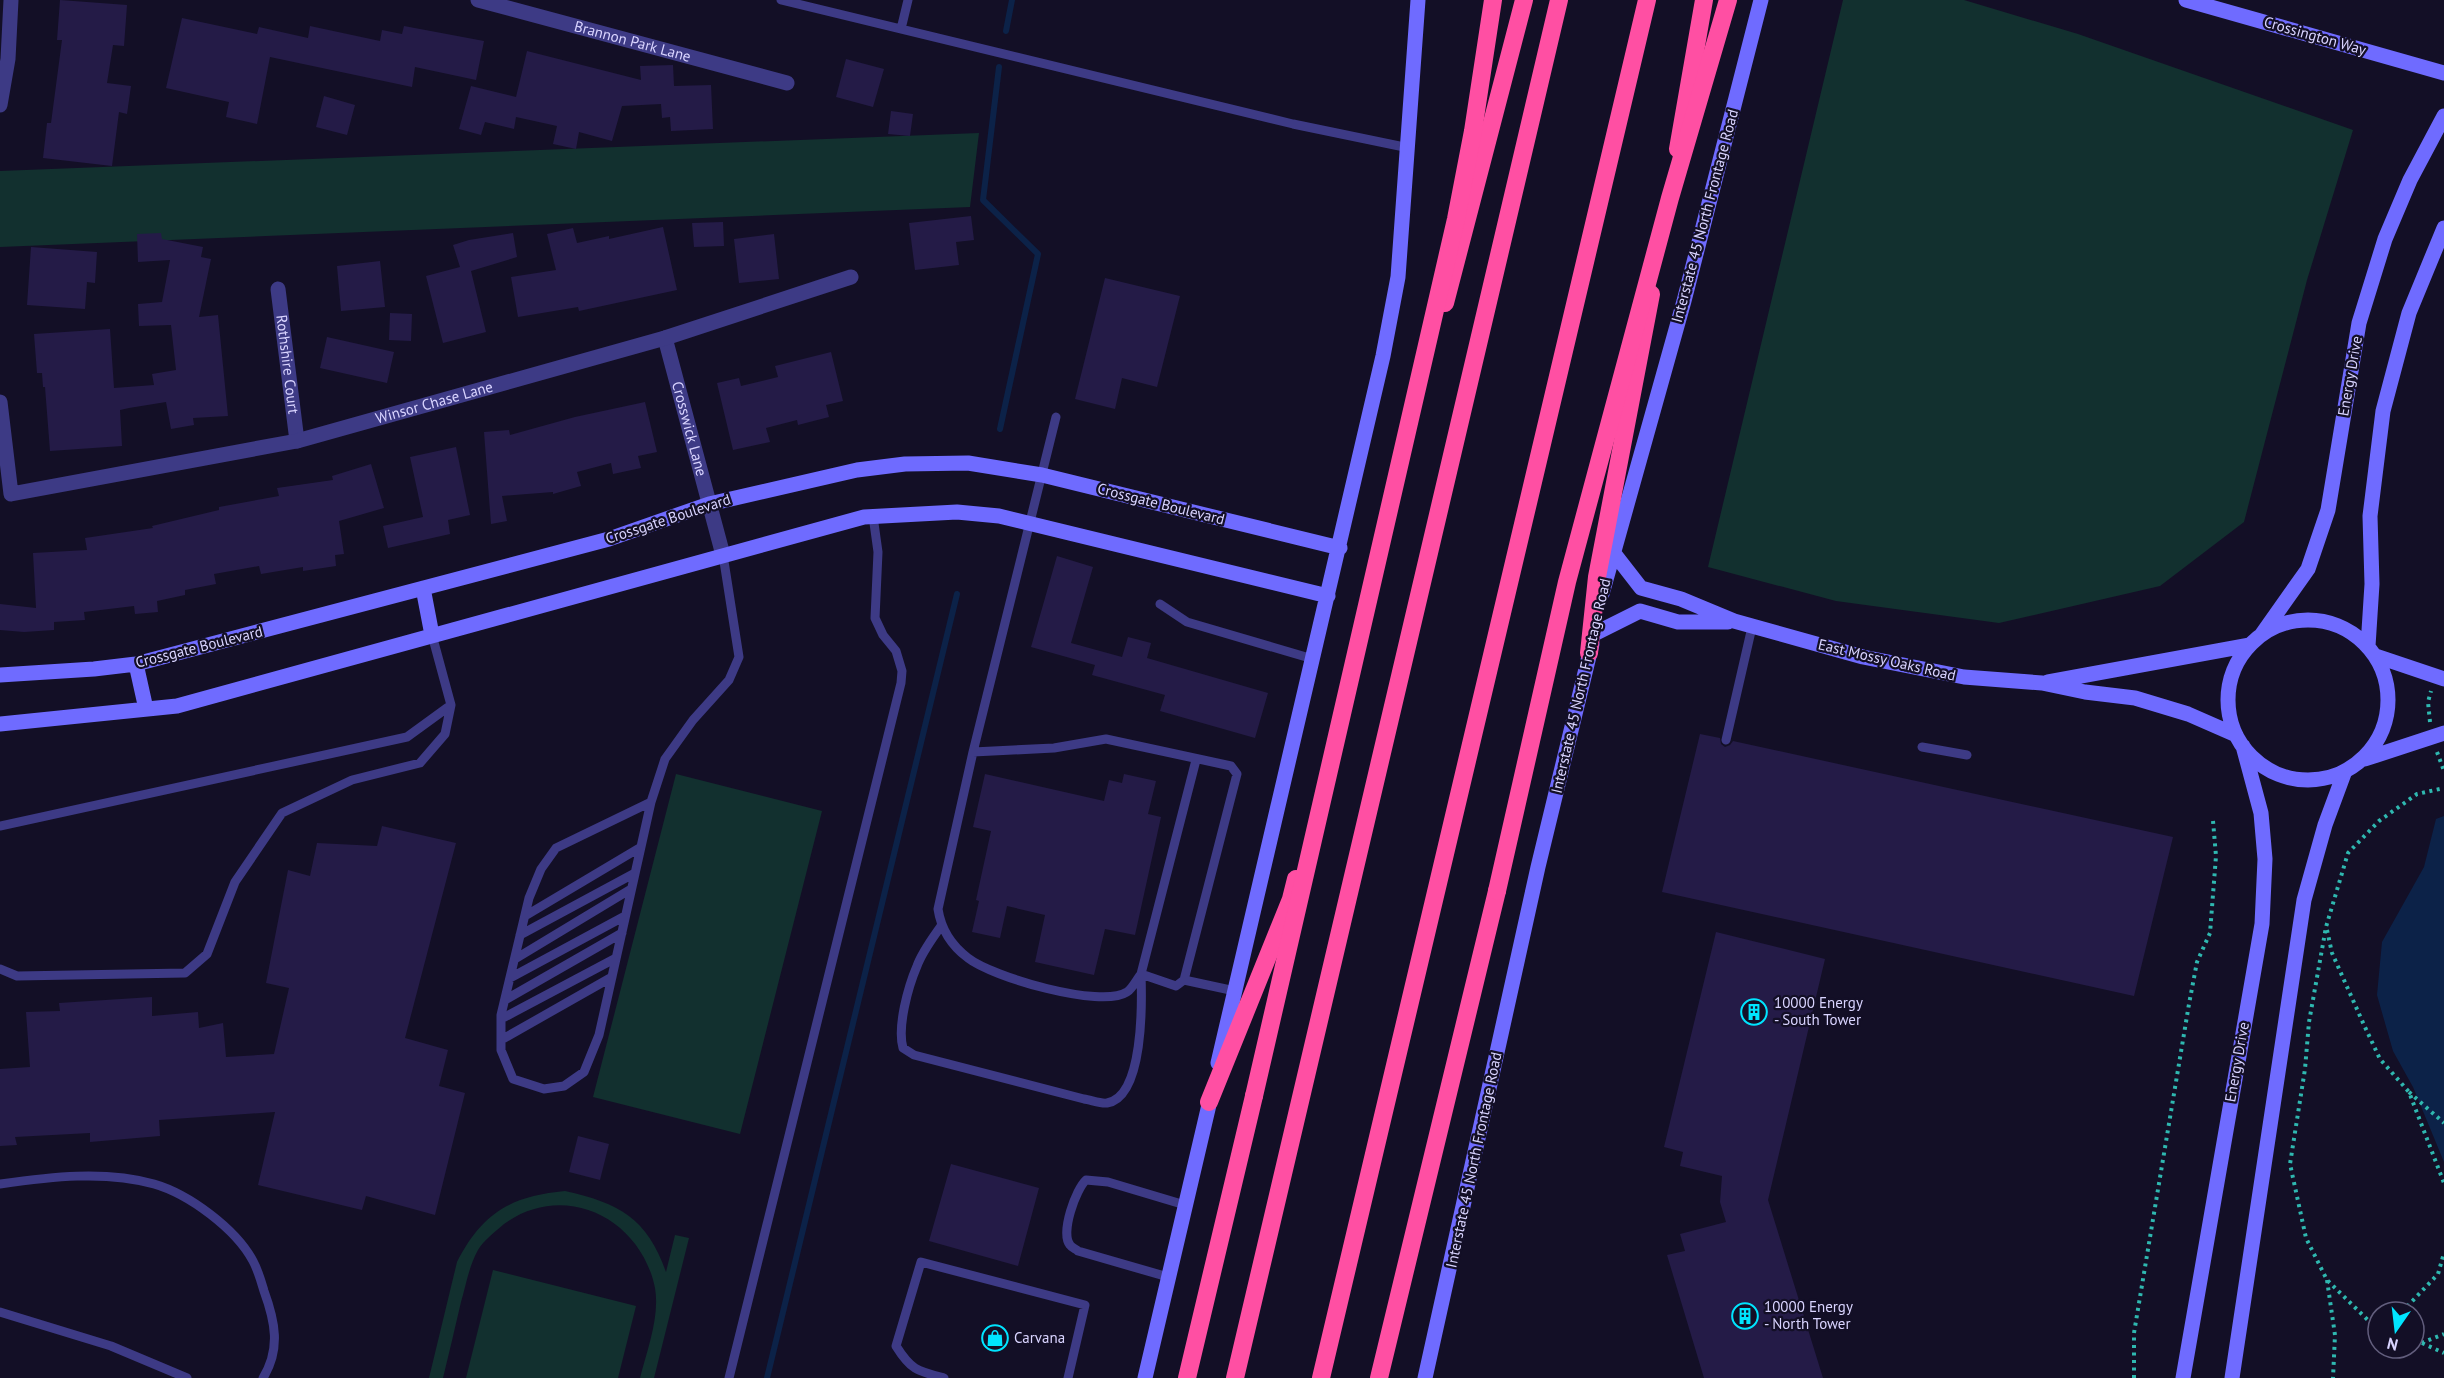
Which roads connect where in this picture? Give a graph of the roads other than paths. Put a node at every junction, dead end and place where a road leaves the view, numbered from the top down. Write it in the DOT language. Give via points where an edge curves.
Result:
graph roads {
  1 [pos="11,0"];
  2 [pos="478,0"];
  3 [pos="782,0"];
  4 [pos="908,0"];
  5 [pos="1418,0"];
  6 [pos="1493,0"];
  7 [pos="1524,0"];
  8 [pos="1559,0"];
  9 [pos="1647,0"];
  10 [pos="1704,0"];
  11 [pos="1728,0"];
  12 [pos="1761,0"];
  13 [pos="2186,0"];
  14 [pos="901,29"];
  15 [pos="2444,73"];
  16 [pos="787,83"];
  17 [pos="0,105"];
  18 [pos="2444,116"];
  19 [pos="1409,148"];
  20 [pos="2444,228"];
  21 [pos="851,277"];
  22 [pos="278,289"];
  23 [pos="665,338"];
  24 [pos="0,402"];
  25 [pos="1056,417"];
  26 [pos="297,441"];
  27 [pos="1042,475"];
  28 [pos="709,504"];
  29 [pos="873,516"];
  30 [pos="1029,523"];
  31 [pos="1340,548"];
  32 [pos="1613,552"];
  33 [pos="723,555"];
  34 [pos="423,588"];
  35 [pos="1328,596"];
  36 [pos="1160,604"];
  37 [pos="1734,621"];
  38 [pos="1752,627"];
  39 [pos="1594,634"];
  40 [pos="2262,634"];
  41 [pos="432,635"];
  42 [pos="2250,645"];
  43 [pos="2372,651"];
  44 [pos="1589,653"];
  45 [pos="1313,659"];
  46 [pos="136,664"];
  47 [pos="0,675"];
  48 [pos="2444,679"];
  49 [pos="2042,683"];
  50 [pos="451,705"];
  51 [pos="146,709"];
  52 [pos="0,724"];
  53 [pos="2444,734"];
  54 [pos="1726,740"];
  55 [pos="2240,740"];
  56 [pos="1922,747"];
  57 [pos="973,753"];
  58 [pos="1967,755"];
  59 [pos="1196,760"];
  60 [pos="2362,760"];
  61 [pos="2345,771"];
  62 [pos="651,801"];
  63 [pos="0,826"];
  64 [pos="641,848"];
  65 [pos="635,873"];
  66 [pos="632,889"];
  67 [pos="525,916"];
  68 [pos="626,916"];
  69 [pos="941,926"];
  70 [pos="622,933"];
  71 [pos="520,935"];
  72 [pos="616,958"];
  73 [pos="515,959"];
  74 [pos="0,969"];
  75 [pos="1141,974"];
  76 [pos="612,977"];
  77 [pos="510,978"];
  78 [pos="1184,980"];
  79 [pos="1235,991"];
  80 [pos="505,1000"];
  81 [pos="501,1019"];
  82 [pos="501,1040"];
  83 [pos="1209,1102"];
  84 [pos="0,1185"];
  85 [pos="1185,1205"];
  86 [pos="1168,1277"];
  87 [pos="0,1312"];
  88 [pos="187,1378"];
  89 [pos="263,1378"];
  90 [pos="729,1378"];
  91 [pos="944,1378"];
  92 [pos="1068,1378"];
  93 [pos="1145,1378"];
  94 [pos="1187,1378"];
  95 [pos="1235,1378"];
  96 [pos="1321,1378"];
  97 [pos="1379,1378"];
  98 [pos="1425,1378"];
  99 [pos="2183,1378"];
  100 [pos="2232,1378"];
  1 -- 17 [label="street" via="8,58"];
  2 -- 16 [label="street, Brannon Park Lane"];
  3 -- 14 [label="lane"];
  4 -- 14 [label="lane"];
  5 -- 19 [label="street"];
  6 -- 94 [label="highway, bridge" via="1456,219"];
  7 -- 83 [label="highway" via="1291,898"];
  8 -- 95 [label="highway"];
  9 -- 96 [label="highway"];
  10 -- 44 [label="highway" via="1598,577"];
  11 -- 97 [label="highway, bridge" via="1670,198 1568,582"];
  12 -- 32 [label="street, Interstate 45 North Frontage Road" via="1684,301"];
  13 -- 15 [label="street, Crossington Way"];
  14 -- 19 [label="lane"];
  18 -- 40 [label="street, Energy Drive" via="2385,239 2359,323 2328,510 2308,569"];
  19 -- 31 [label="street" via="1398,278"];
  20 -- 43 [label="street" via="2409,313 2384,411 2370,516"];
  21 -- 23 [label="street, Winsor Chase Lane"];
  22 -- 26 [label="street, Rothshire Court"];
  23 -- 26 [label="street, Winsor Chase Lane"];
  23 -- 28 [label="street, Crosswick Lane"];
  24 -- 26 [label="street, Winsor Chase Lane" via="10,494"];
  25 -- 27 [label="lane"];
  27 -- 28 [label="street, Crossgate Boulevard" via="968,463 905,464 857,470"];
  27 -- 30 [label="lane"];
  27 -- 31 [label="street, Crossgate Boulevard"];
  28 -- 33 [label="street, Crosswick Lane"];
  28 -- 34 [label="street, Crossgate Boulevard" via="609,539"];
  29 -- 30 [label="street" via="957,512"];
  29 -- 33 [label="street"];
  29 -- 90 [label="lane" via="878,552 875,618 896,651 901,683"];
  30 -- 35 [label="street"];
  30 -- 57 [label="lane"];
  31 -- 35 [label="street"];
  32 -- 37 [label="street, East Mossy Oaks Road" via="1641,588 1681,599"];
  32 -- 39 [label="street, Interstate 45 North Frontage Road"];
  33 -- 41 [label="street"];
  33 -- 62 [label="lane" via="739,657 729,680 665,759"];
  34 -- 41 [label="street"];
  34 -- 46 [label="street, Crossgate Boulevard"];
  35 -- 45 [label="street"];
  36 -- 45 [label="lane" via="1187,622"];
  37 -- 38 [label="street, East Mossy Oaks Road"];
  37 -- 39 [label="street, East Mossy Oaks Road" via="1678,622 1640,610"];
  38 -- 49 [label="street, East Mossy Oaks Road" via="1863,657 1964,677"];
  38 -- 54 [label="lane"];
  39 -- 44 [label="street, Interstate 45 North Frontage Road"];
  40 -- 42 [label="street"];
  40 -- 43 [label="street" via="2288,622 2317,621 2344,629"];
  41 -- 50 [label="lane"];
  41 -- 51 [label="street" via="177,706"];
  42 -- 49 [label="street, East Mossy Oaks Road"];
  42 -- 55 [label="street" via="2235,668 2228,695 2231,722"];
  43 -- 48 [label="street"];
  43 -- 60 [label="street" via="2386,680 2387,717 2378,740"];
  44 -- 98 [label="street, Interstate 45 North Frontage Road"];
  45 -- 79 [label="street"];
  46 -- 47 [label="street, Crossgate Boulevard"];
  46 -- 51 [label="street"];
  49 -- 55 [label="street, East Mossy Oaks Road" via="2135,698 2188,714"];
  50 -- 63 [label="lane" via="407,737"];
  50 -- 74 [label="lane" via="445,734 420,763 352,780 282,813 235,882 207,954 185,972 16,976"];
  51 -- 52 [label="street"];
  53 -- 60 [label="street"];
  55 -- 61 [label="street" via="2271,771 2295,779 2321,779"];
  55 -- 99 [label="street, Energy Drive" via="2262,813 2262,924"];
  56 -- 58 [label="lane"];
  57 -- 59 [label="lane" via="1054,748 1106,739"];
  57 -- 69 [label="lane" via="938,909"];
  59 -- 75 [label="lane"];
  59 -- 78 [label="lane" via="1231,766 1237,774"];
  60 -- 61 [label="street"];
  61 -- 100 [label="street" via="2304,900"];
  62 -- 64 [label="lane"];
  62 -- 67 [label="lane" via="556,848 541,869"];
  64 -- 65 [label="lane"];
  64 -- 67 [label="lane"];
  65 -- 66 [label="lane"];
  65 -- 71 [label="lane"];
  66 -- 68 [label="lane"];
  66 -- 73 [label="lane"];
  67 -- 71 [label="lane"];
  68 -- 70 [label="lane"];
  68 -- 77 [label="lane"];
  69 -- 75 [label="lane" via="969,959 1028,984 1100,999 1127,993"];
  69 -- 75 [label="lane" via="916,966 902,1021 903,1048 914,1056 1084,1099 1107,1103 1122,1096 1130,1083 1142,1010"];
  70 -- 72 [label="lane"];
  70 -- 80 [label="lane"];
  71 -- 73 [label="lane"];
  72 -- 76 [label="lane"];
  72 -- 81 [label="lane"];
  73 -- 77 [label="lane"];
  75 -- 78 [label="lane" via="1176,986"];
  76 -- 82 [label="lane"];
  76 -- 82 [label="lane" via="599,1035 584,1072 564,1086 544,1089 513,1079"];
  77 -- 80 [label="lane"];
  78 -- 79 [label="lane"];
  79 -- 83 [label="street"];
  80 -- 81 [label="lane"];
  81 -- 82 [label="lane"];
  83 -- 85 [label="street"];
  84 -- 89 [label="lane" via="38,1179 114,1178 154,1184 184,1197 215,1219 241,1243 253,1261 272,1312 274,1356"];
  85 -- 86 [label="street"];
  85 -- 86 [label="lane" via="1108,1182 1086,1180 1076,1194 1068,1223 1069,1245 1078,1251"];
  86 -- 93 [label="street"];
  87 -- 88 [label="lane" via="111,1346"];
  91 -- 92 [label="lane" via="907,1364 896,1346 921,1262 1085,1305"];
}
